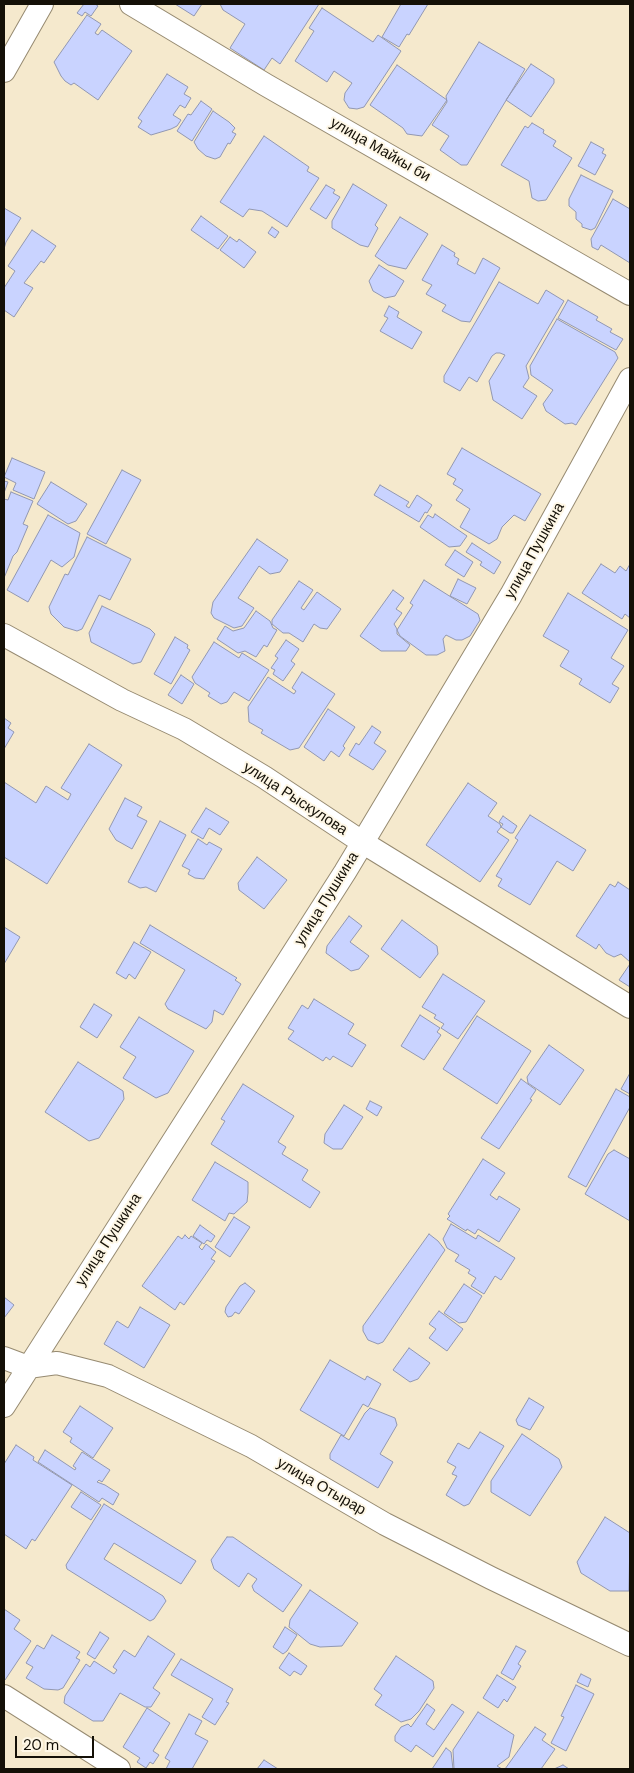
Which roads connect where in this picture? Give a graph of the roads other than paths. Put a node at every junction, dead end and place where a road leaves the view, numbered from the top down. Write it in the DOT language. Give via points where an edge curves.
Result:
graph roads {
  1 [pos="42,4"];
  2 [pos="131,4"];
  3 [pos="4,71"];
  4 [pos="630,294"];
  5 [pos="630,379"];
  6 [pos="4,635"];
  7 [pos="362,842"];
  8 [pos="630,1007"];
  9 [pos="4,1358"];
  10 [pos="28,1368"];
  11 [pos="4,1406"];
  12 [pos="630,1644"];
  13 [pos="4,1696"];
  14 [pos="119,1769"];
  1 -- 3 [label="street"];
  2 -- 4 [label="street, улица Майкы би"];
  5 -- 7 [label="street, улица Пушкина" via="511,595"];
  6 -- 7 [label="street, улица Рыскулова" via="122,700 192,734"];
  7 -- 8 [label="street, улица Рыскулова"];
  7 -- 10 [label="street, улица Пушкина"];
  9 -- 10 [label="street"];
  10 -- 11 [label="street, улица Пушкина"];
  10 -- 12 [label="street, улица Отырар" via="57,1363 108,1376 251,1446 384,1524"];
  13 -- 14 [label="street"];
}
